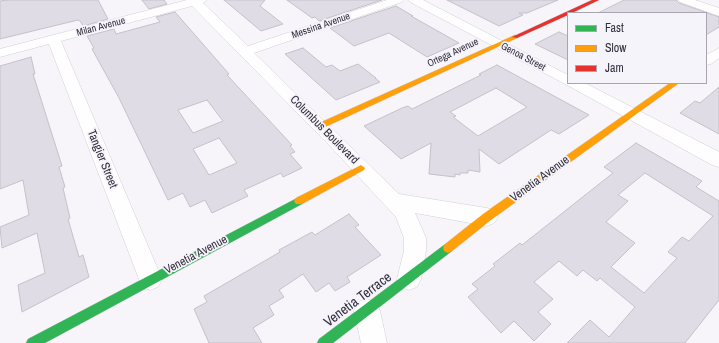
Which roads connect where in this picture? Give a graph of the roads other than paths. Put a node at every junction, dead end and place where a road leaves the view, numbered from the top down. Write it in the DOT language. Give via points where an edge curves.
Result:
graph roads {
  1 [pos="398,0"];
  2 [pos="414,0"];
  3 [pos="596,0"];
  4 [pos="684,0"];
  5 [pos="197,1"];
  6 [pos="570,12"];
  7 [pos="719,12"];
  8 [pos="567,13"];
  9 [pos="54,39"];
  10 [pos="499,44"];
  11 [pos="244,52"];
  12 [pos="719,52"];
  13 [pos="0,53"];
  14 [pos="707,60"];
  15 [pos="567,80"];
  16 [pos="575,84"];
  17 [pos="674,84"];
  18 [pos="631,114"];
  19 [pos="320,126"];
  20 [pos="719,160"];
  21 [pos="361,168"];
  22 [pos="395,201"];
  23 [pos="487,217"];
  24 [pos="150,279"];
  25 [pos="409,279"];
  26 [pos="367,311"];
  27 [pos="32,343"];
  28 [pos="323,343"];
  29 [pos="374,343"];
  1 -- 11 [label="street, Messina Avenue"];
  2 -- 10 [label="street, Genoa Street"];
  3 -- 6 [label="street, Ortega Avenue"];
  4 -- 7 [label="street"];
  5 -- 9 [label="street, Milan Avenue"];
  5 -- 11 [label="street, Columbus Boulevard"];
  8 -- 10 [label="street, Ortega Avenue"];
  9 -- 13 [label="street, Milan Avenue"];
  9 -- 24 [label="street, Tangier Street"];
  10 -- 15 [label="street, Genoa Street"];
  10 -- 19 [label="street, Ortega Avenue"];
  11 -- 19 [label="street, Columbus Boulevard"];
  12 -- 14 [label="street"];
  16 -- 18 [label="street"];
  17 -- 18 [label="street, Venetia Avenue"];
  18 -- 20 [label="street"];
  18 -- 23 [label="street, Venetia Avenue"];
  19 -- 21 [label="street, Columbus Boulevard"];
  21 -- 22 [label="street, Columbus Boulevard"];
  21 -- 24 [label="street, Venetia Avenue"];
  22 -- 23 [label="street"];
  22 -- 25 [label="street, Columbus Boulevard" via="407,217 415,238"];
  23 -- 25 [label="street, Venetia Avenue"];
  24 -- 27 [label="street, Venetia Avenue"];
  25 -- 26 [label="street, Venetia Terrace"];
  26 -- 28 [label="street, Venetia Terrace"];
  26 -- 29 [label="street"];
}
